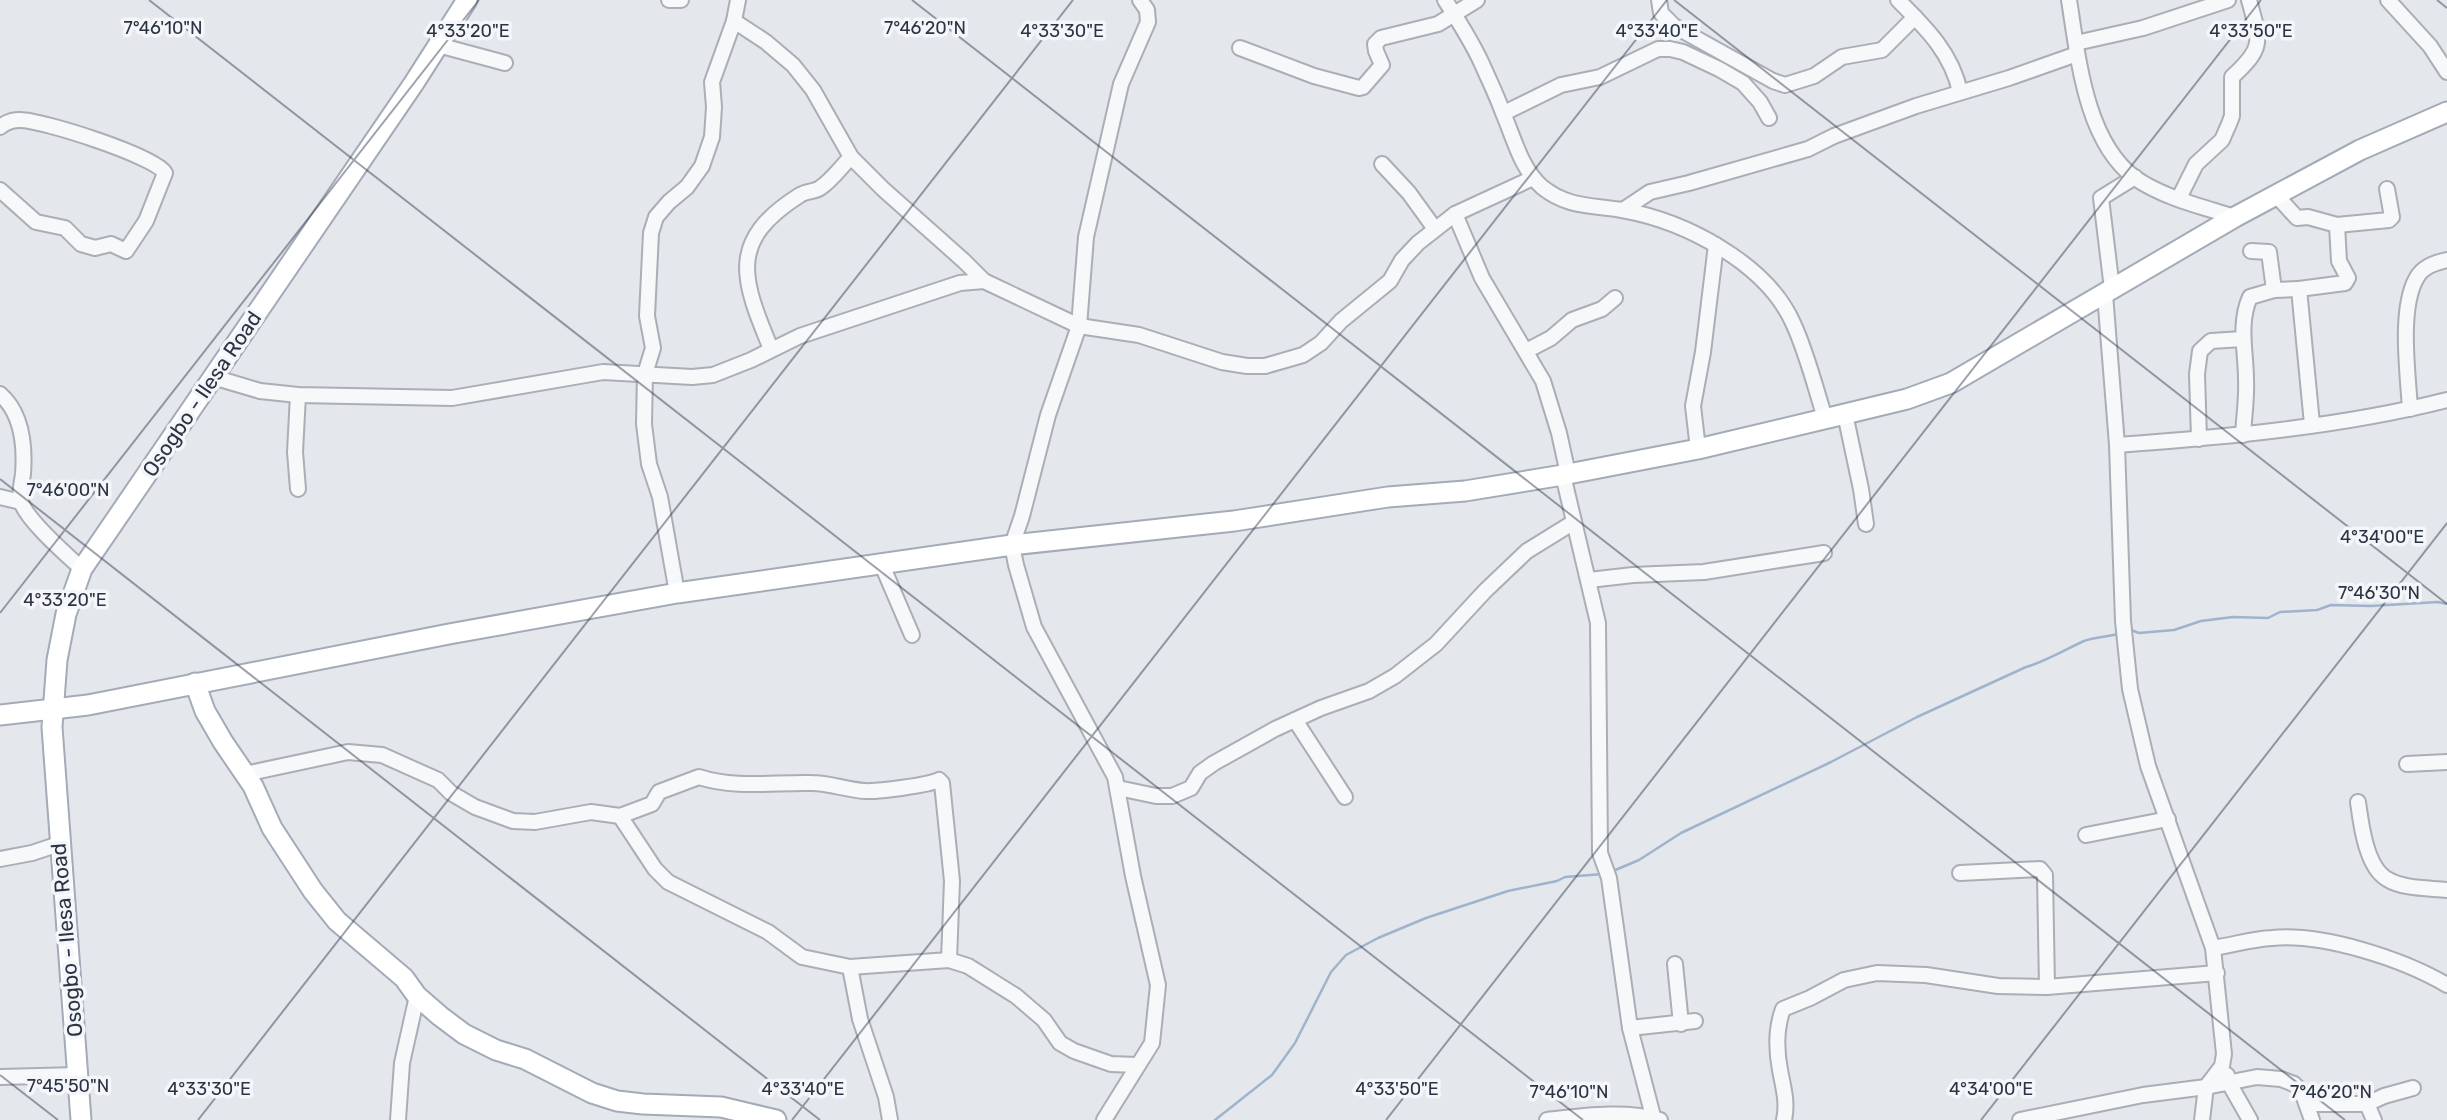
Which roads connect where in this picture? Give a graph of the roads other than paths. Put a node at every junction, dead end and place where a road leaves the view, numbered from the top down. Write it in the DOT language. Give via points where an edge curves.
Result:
graph roads {
  1 [pos="467,0"];
  2 [pos="669,0"];
  3 [pos="681,0"];
  4 [pos="738,0"];
  5 [pos="1140,0"];
  6 [pos="1445,0"];
  7 [pos="1477,0"];
  8 [pos="1659,0"];
  9 [pos="1898,0"];
  10 [pos="2069,0"];
  11 [pos="2228,0"];
  12 [pos="2249,0"];
  13 [pos="2388,0"];
  14 [pos="1454,13"];
  15 [pos="1915,17"];
  16 [pos="734,21"];
  17 [pos="438,45"];
  18 [pos="1240,48"];
  19 [pos="2077,48"];
  20 [pos="505,64"];
  21 [pos="2447,72"];
  22 [pos="1960,92"];
  23 [pos="2447,112"];
  24 [pos="1504,113"];
  25 [pos="1769,118"];
  26 [pos="0,127"];
  27 [pos="851,157"];
  28 [pos="1382,164"];
  29 [pos="2135,177"];
  30 [pos="1533,178"];
  31 [pos="2387,189"];
  32 [pos="0,190"];
  33 [pos="2276,195"];
  34 [pos="2179,198"];
  35 [pos="1623,210"];
  36 [pos="1455,214"];
  37 [pos="2235,217"];
  38 [pos="2337,225"];
  39 [pos="1435,229"];
  40 [pos="1716,245"];
  41 [pos="2251,251"];
  42 [pos="2447,260"];
  43 [pos="984,281"];
  44 [pos="2299,289"];
  45 [pos="2274,290"];
  46 [pos="2108,292"];
  47 [pos="1615,298"];
  48 [pos="1079,326"];
  49 [pos="2243,339"];
  50 [pos="771,349"];
  51 [pos="1527,351"];
  52 [pos="645,374"];
  53 [pos="213,377"];
  54 [pos="0,394"];
  55 [pos="298,395"];
  56 [pos="2447,400"];
  57 [pos="2410,409"];
  58 [pos="1845,414"];
  59 [pos="1825,418"];
  60 [pos="2312,424"];
  61 [pos="2242,435"];
  62 [pos="2199,439"];
  63 [pos="2117,445"];
  64 [pos="1698,449"];
  65 [pos="1565,475"];
  66 [pos="298,488"];
  67 [pos="0,497"];
  68 [pos="21,502"];
  69 [pos="1574,522"];
  70 [pos="1866,524"];
  71 [pos="1012,545"];
  72 [pos="1824,553"];
  73 [pos="882,565"];
  74 [pos="82,569"];
  75 [pos="1589,580"];
  76 [pos="677,593"];
  77 [pos="912,635"];
  78 [pos="195,683"];
  79 [pos="53,708"];
  80 [pos="0,715"];
  81 [pos="1295,720"];
  82 [pos="2447,762"];
  83 [pos="2407,764"];
  84 [pos="245,774"];
  85 [pos="1118,789"];
  86 [pos="1345,797"];
  87 [pos="2358,802"];
  88 [pos="620,816"];
  89 [pos="2168,819"];
  90 [pos="2086,835"];
  91 [pos="59,844"];
  92 [pos="0,859"];
  93 [pos="1960,873"];
  94 [pos="2447,890"];
  95 [pos="2213,948"];
  96 [pos="949,960"];
  97 [pos="1675,964"];
  98 [pos="850,967"];
  99 [pos="2217,973"];
  100 [pos="2447,985"];
  101 [pos="2047,987"];
  102 [pos="417,996"];
  103 [pos="1630,1028"];
  104 [pos="2224,1054"];
  105 [pos="1136,1065"];
  106 [pos="78,1075"];
  107 [pos="0,1077"];
  108 [pos="2229,1083"];
  109 [pos="2206,1087"];
  110 [pos="2413,1088"];
  111 [pos="2307,1104"];
  112 [pos="2367,1104"];
  113 [pos="1656,1119"];
  114 [pos="81,1120"];
  115 [pos="398,1120"];
  116 [pos="776,1120"];
  117 [pos="890,1120"];
  118 [pos="1104,1120"];
  119 [pos="1547,1120"];
  120 [pos="1784,1120"];
  121 [pos="2020,1120"];
  122 [pos="2202,1120"];
  123 [pos="2250,1120"];
  124 [pos="2312,1120"];
  125 [pos="2374,1120"];
  1 -- 17 [label="main road, Osogbo - Ilesa Road"];
  2 -- 3 [label="street"];
  4 -- 16 [label="street"];
  5 -- 48 [label="street" via="1148,22 1121,84 1086,237"];
  6 -- 14 [label="street"];
  7 -- 14 [label="street"];
  8 -- 15 [label="street" via="1661,13 1674,26 1785,85 1814,76 1842,58 1882,51"];
  9 -- 15 [label="street"];
  10 -- 19 [label="street"];
  11 -- 19 [label="street"];
  12 -- 34 [label="street" via="2259,37 2252,58 2232,76 2232,116 2222,140 2196,164"];
  13 -- 21 [label="street"];
  14 -- 18 [label="street" via="1437,24 1381,38 1375,44 1382,65 1359,88"];
  14 -- 24 [label="street"];
  15 -- 22 [label="street" via="1942,48"];
  16 -- 27 [label="street" via="793,65 813,90"];
  16 -- 52 [label="street" via="712,82 712,137 702,166 656,217 651,233 647,316 653,348"];
  17 -- 20 [label="street"];
  17 -- 53 [label="main road, Osogbo - Ilesa Road"];
  19 -- 22 [label="street" via="2009,78"];
  19 -- 29 [label="street" via="2099,129 2114,157"];
  22 -- 35 [label="street" via="1814,145 1650,192"];
  23 -- 33 [label="main road" via="2360,150"];
  24 -- 25 [label="street" via="1561,85 1600,77 1658,49 1670,49 1743,83"];
  24 -- 30 [label="street"];
  26 -- 32 [label="street" via="18,120 60,127 147,160 165,173 146,220 126,251 111,244 100,248 81,244 65,228 36,222"];
  27 -- 43 [label="street"];
  27 -- 50 [label="street" via="817,190 798,196 762,224 750,246 746,277"];
  28 -- 39 [label="street"];
  29 -- 34 [label="street"];
  29 -- 46 [label="street" via="2101,198"];
  30 -- 35 [label="street" via="1566,201"];
  30 -- 36 [label="street"];
  31 -- 38 [label="street" via="2389,220"];
  33 -- 37 [label="main road"];
  33 -- 38 [label="street" via="2297,218"];
  34 -- 37 [label="street"];
  35 -- 40 [label="street" via="1694,232"];
  36 -- 39 [label="street"];
  36 -- 51 [label="street" via="1482,278"];
  37 -- 46 [label="main road"];
  38 -- 44 [label="street" via="2339,261 2348,278 2345,283"];
  39 -- 48 [label="street" via="1402,260 1390,281 1321,343 1281,362 1265,366 1222,362 1139,335"];
  40 -- 59 [label="street" via="1754,272 1783,305 1801,342"];
  40 -- 64 [label="street" via="1693,407"];
  41 -- 45 [label="street" via="2269,252"];
  42 -- 57 [label="street" via="2428,265 2416,278 2410,299 2406,333"];
  43 -- 48 [label="street"];
  43 -- 50 [label="street" via="960,283"];
  44 -- 45 [label="street"];
  44 -- 60 [label="street"];
  45 -- 49 [label="street" via="2250,297"];
  46 -- 58 [label="main road" via="1951,383"];
  46 -- 63 [label="street"];
  47 -- 51 [label="street"];
  48 -- 71 [label="street" via="1048,415"];
  49 -- 61 [label="street"];
  49 -- 62 [label="street" via="2211,341 2200,351"];
  50 -- 52 [label="street" via="713,375"];
  51 -- 65 [label="street" via="1543,381"];
  52 -- 55 [label="street" via="603,372 452,398"];
  52 -- 76 [label="street" via="649,464 660,497"];
  53 -- 55 [label="street" via="260,391"];
  53 -- 74 [label="main road, Osogbo - Ilesa Road"];
  54 -- 68 [label="street" via="18,419 24,460"];
  55 -- 66 [label="street"];
  56 -- 57 [label="street"];
  57 -- 60 [label="street"];
  58 -- 59 [label="main road"];
  58 -- 70 [label="street"];
  59 -- 64 [label="main road"];
  60 -- 61 [label="street"];
  61 -- 62 [label="street"];
  62 -- 63 [label="street"];
  63 -- 89 [label="street" via="2130,689 2148,766"];
  64 -- 65 [label="main road"];
  65 -- 69 [label="street"];
  65 -- 71 [label="main road" via="1234,521"];
  67 -- 68 [label="street"];
  68 -- 74 [label="street" via="39,527"];
  69 -- 75 [label="street"];
  69 -- 81 [label="street" via="1527,551 1436,644 1395,677"];
  71 -- 73 [label="main road"];
  71 -- 85 [label="street" via="1034,627 1106,757"];
  72 -- 75 [label="street" via="1704,572"];
  73 -- 76 [label="main road"];
  73 -- 77 [label="street"];
  74 -- 79 [label="main road, Osogbo - Ilesa Road" via="66,614"];
  75 -- 103 [label="street" via="1598,623 1600,853 1609,878"];
  76 -- 78 [label="main road"];
  78 -- 79 [label="main road"];
  78 -- 84 [label="main road" via="205,711"];
  79 -- 80 [label="main road"];
  79 -- 91 [label="main road, Osogbo - Ilesa Road"];
  81 -- 85 [label="street" via="1214,763 1200,773 1191,788 1172,796"];
  81 -- 86 [label="street"];
  82 -- 83 [label="street"];
  84 -- 88 [label="street" via="361,752 402,763 438,780 475,807 513,821 591,813"];
  84 -- 102 [label="main road" via="272,828 313,891 337,921 404,978"];
  85 -- 105 [label="street" via="1158,985 1152,1043"];
  87 -- 94 [label="street" via="2362,831 2377,872 2403,884"];
  88 -- 96 [label="street" via="652,804 659,792 699,776 750,785 816,783 866,792 939,780 952,881"];
  88 -- 98 [label="street" via="668,882 768,932 802,957"];
  89 -- 90 [label="street"];
  89 -- 95 [label="street"];
  91 -- 92 [label="street"];
  91 -- 106 [label="main road, Osogbo - Ilesa Road"];
  93 -- 101 [label="street" via="2043,872"];
  95 -- 99 [label="street"];
  95 -- 100 [label="street" via="2273,938 2314,940 2424,971"];
  96 -- 98 [label="street"];
  96 -- 105 [label="street" via="968,966 1016,996 1044,1020 1060,1044 1111,1064"];
  97 -- 103 [label="street" via="1688,1022"];
  98 -- 117 [label="street"];
  99 -- 101 [label="street"];
  99 -- 104 [label="street"];
  101 -- 120 [label="street" via="1877,973 1844,979 1793,1003 1783,1009 1777,1041 1786,1090"];
  102 -- 115 [label="street" via="402,1063"];
  102 -- 116 [label="main road" via="464,1034 592,1093 643,1104 721,1107"];
  103 -- 113 [label="street"];
  104 -- 108 [label="street"];
  104 -- 109 [label="street" via="2222,1066"];
  105 -- 118 [label="street"];
  106 -- 107 [label="street"];
  106 -- 114 [label="main road, Osogbo - Ilesa Road"];
  108 -- 109 [label="street"];
  108 -- 111 [label="street" via="2257,1077 2281,1079 2294,1084"];
  108 -- 123 [label="street"];
  109 -- 121 [label="street"];
  109 -- 122 [label="street"];
  110 -- 112 [label="street"];
  111 -- 112 [label="street"];
  111 -- 124 [label="street"];
  112 -- 125 [label="street"];
  113 -- 119 [label="street" via="1584,1116"];
}
